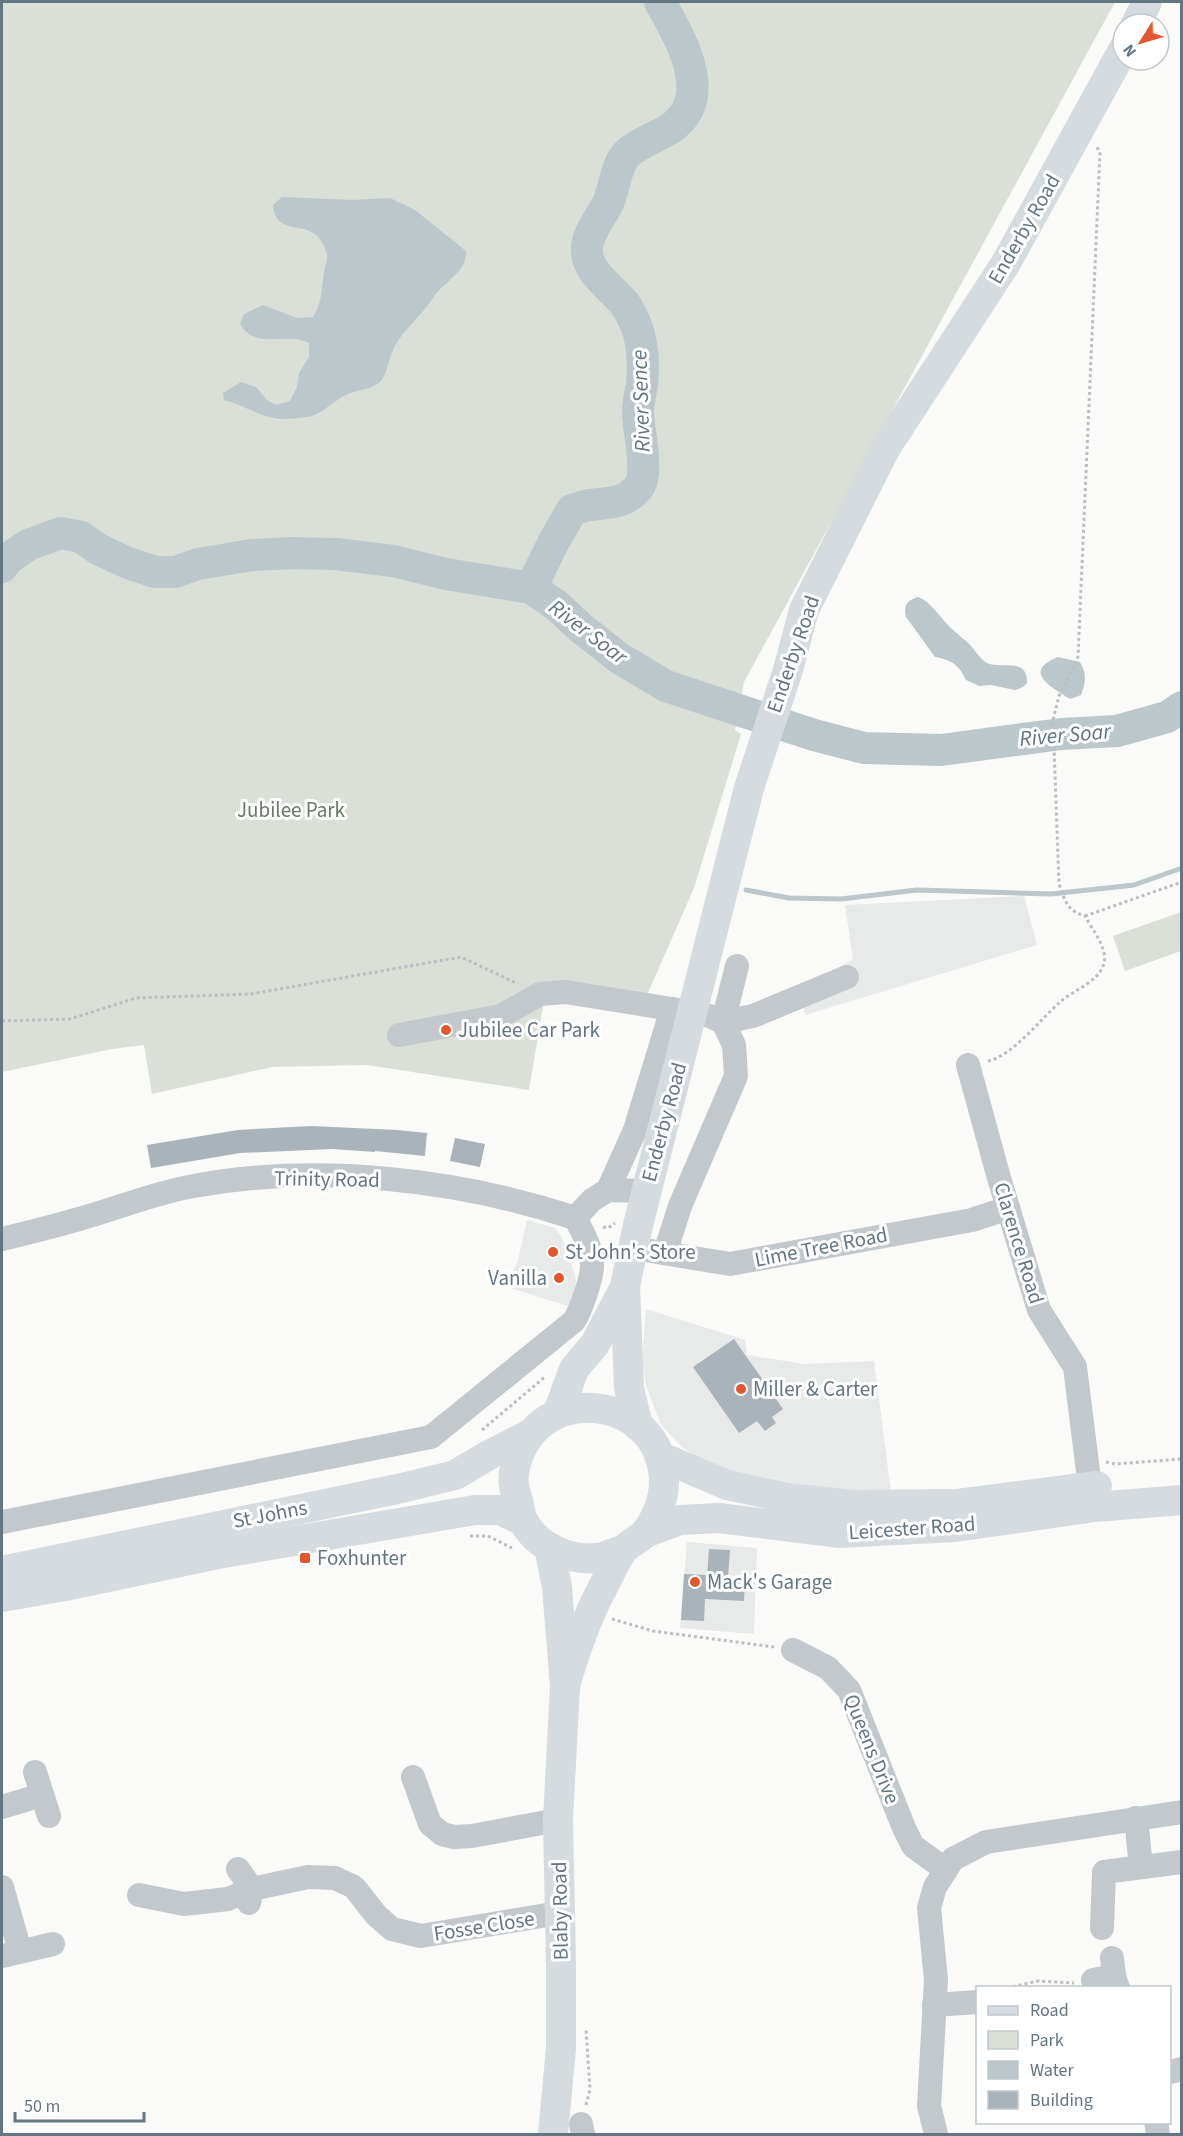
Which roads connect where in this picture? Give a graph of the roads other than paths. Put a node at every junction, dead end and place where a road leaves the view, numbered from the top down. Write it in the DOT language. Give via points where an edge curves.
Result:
graph roads {
  1 [pos="1111,72"];
  2 [pos="737,966"];
  3 [pos="848,976"];
  4 [pos="682,1011"];
  5 [pos="723,1022"];
  6 [pos="399,1035"];
  7 [pos="968,1065"];
  8 [pos="608,1190"];
  9 [pos="645,1191"];
  10 [pos="1008,1208"];
  11 [pos="575,1218"];
  12 [pos="2,1239"];
  13 [pos="664,1253"];
  14 [pos="592,1263"];
  15 [pos="629,1269"];
  16 [pos="558,1413"];
  17 [pos="638,1426"];
  18 [pos="530,1434"];
  19 [pos="659,1456"];
  20 [pos="1182,1482"];
  21 [pos="1090,1487"];
  22 [pos="1182,1500"];
  23 [pos="523,1521"];
  24 [pos="2,1522"];
  25 [pos="634,1541"];
  26 [pos="549,1547"];
  27 [pos="2,1571"];
  28 [pos="2,1597"];
  29 [pos="793,1650"];
  30 [pos="565,1686"];
  31 [pos="35,1772"];
  32 [pos="412,1777"];
  33 [pos="2,1807"];
  34 [pos="1182,1812"];
  35 [pos="1137,1818"];
  36 [pos="558,1820"];
  37 [pos="1182,1862"];
  38 [pos="1141,1867"];
  39 [pos="238,1869"];
  40 [pos="946,1870"];
  41 [pos="2,1887"];
  42 [pos="139,1895"];
  43 [pos="250,1898"];
  44 [pos="560,1913"];
  45 [pos="1102,1928"];
  46 [pos="53,1944"];
  47 [pos="11,1953"];
  48 [pos="976,2002"];
  49 [pos="934,2005"];
  50 [pos="553,2134"];
  51 [pos="936,2134"];
  1 -- 4 [label="main road, Enderby Road" via="1006,263 885,449 804,610 749,788 709,939"];
  2 -- 5 [label="street"];
  3 -- 5 [label="street" via="753,1016"];
  4 -- 5 [label="street"];
  4 -- 6 [label="street" via="565,992 540,994 501,1016"];
  4 -- 8 [label="street"];
  4 -- 9 [label="main road, Enderby Road"];
  5 -- 13 [label="street" via="734,1045 736,1076"];
  7 -- 10 [label="street, Clarence Road"];
  8 -- 9 [label="street"];
  8 -- 11 [label="street"];
  9 -- 15 [label="main road, Enderby Road"];
  10 -- 13 [label="street, Lime Tree Road" via="972,1220 730,1264"];
  10 -- 21 [label="street, Clarence Road" via="1039,1310 1075,1367"];
  11 -- 12 [label="street, Trinity Road" via="451,1187 396,1180 293,1176 194,1186"];
  11 -- 14 [label="street"];
  13 -- 15 [label="street, Lime Tree Road"];
  14 -- 15 [label="street, Lime Tree Road"];
  14 -- 24 [label="street" via="581,1310 574,1321 431,1437"];
  15 -- 16 [label="main road, Enderby Road" via="596,1344 574,1369"];
  15 -- 17 [label="main road, Enderby Road" via="629,1388"];
  16 -- 17 [label="main road" via="586,1407 613,1411"];
  16 -- 18 [label="main road"];
  17 -- 19 [label="main road"];
  18 -- 23 [label="main road" via="517,1457 513,1482"];
  18 -- 27 [label="main road, St Johns" via="455,1475"];
  19 -- 21 [label="main road, Leicester Road" via="727,1485 787,1498 853,1505 957,1504"];
  19 -- 25 [label="main road" via="664,1483 660,1509"];
  20 -- 21 [label="main road, Leicester Road"];
  22 -- 25 [label="main road, Leicester Road" via="1095,1507 955,1527 840,1533 719,1518 680,1520"];
  23 -- 26 [label="main road"];
  23 -- 28 [label="main road, St Johns" via="500,1510 475,1510 218,1554"];
  25 -- 26 [label="main road" via="598,1558 570,1556"];
  25 -- 30 [label="main road, Blaby Road" via="590,1612"];
  26 -- 30 [label="main road, Blaby Road" via="557,1587"];
  29 -- 40 [label="street, Queens Drive" via="828,1668 849,1690 904,1828 914,1846"];
  30 -- 36 [label="main road, Blaby Road"];
  31 -- 33 [label="street" via="46,1805"];
  32 -- 36 [label="street" via="430,1824 442,1834 472,1836"];
  34 -- 35 [label="street"];
  35 -- 38 [label="street"];
  35 -- 40 [label="street" via="986,1842 953,1859"];
  36 -- 44 [label="main road, Blaby Road"];
  37 -- 38 [label="street"];
  38 -- 45 [label="street" via="1104,1872"];
  39 -- 43 [label="street"];
  40 -- 49 [label="street" via="935,1887 929,1908 936,1980"];
  41 -- 47 [label="street"];
  42 -- 43 [label="street, Fosse Close" via="184,1904"];
  43 -- 44 [label="street, Fosse Close" via="308,1876 335,1878 354,1887 392,1929 421,1936"];
  44 -- 50 [label="main road, Blaby Road" via="561,2048"];
  46 -- 47 [label="street"];
  48 -- 49 [label="street"];
  49 -- 51 [label="street" via="929,2106"];
}
